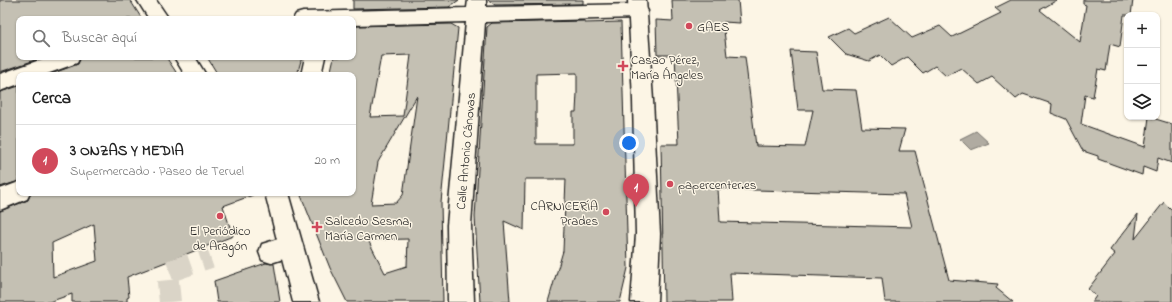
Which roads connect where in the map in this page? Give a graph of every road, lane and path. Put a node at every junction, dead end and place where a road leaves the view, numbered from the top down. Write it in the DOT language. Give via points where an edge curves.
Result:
graph roads {
  1 [pos="146,0"];
  2 [pos="330,0"];
  3 [pos="637,6"];
  4 [pos="477,7"];
  5 [pos="157,16"];
  6 [pos="326,16"];
  7 [pos="356,17"];
  8 [pos="62,60"];
  9 [pos="186,60"];
  10 [pos="314,60"];
  11 [pos="30,72"];
  12 [pos="194,72"];
  13 [pos="312,72"];
  14 [pos="16,77"];
  15 [pos="0,83"];
  16 [pos="16,193"];
  17 [pos="278,196"];
  18 [pos="0,200"];
  19 [pos="306,302"];
  20 [pos="461,302"];
  21 [pos="644,302"];
  1 -- 5 [label="street"];
  2 -- 6 [label="street"];
  3 -- 4 [label="street"];
  3 -- 21 [label="street" via="648,234"];
  4 -- 7 [label="street"];
  4 -- 20 [label="street, Calle Antonio Cánovas" via="459,225"];
  8 -- 11 [label="street"];
  9 -- 12 [label="street"];
  10 -- 13 [label="street"];
  14 -- 15 [label="street"];
  16 -- 18 [label="street"];
  17 -- 19 [label="street" via="281,249"];
}
